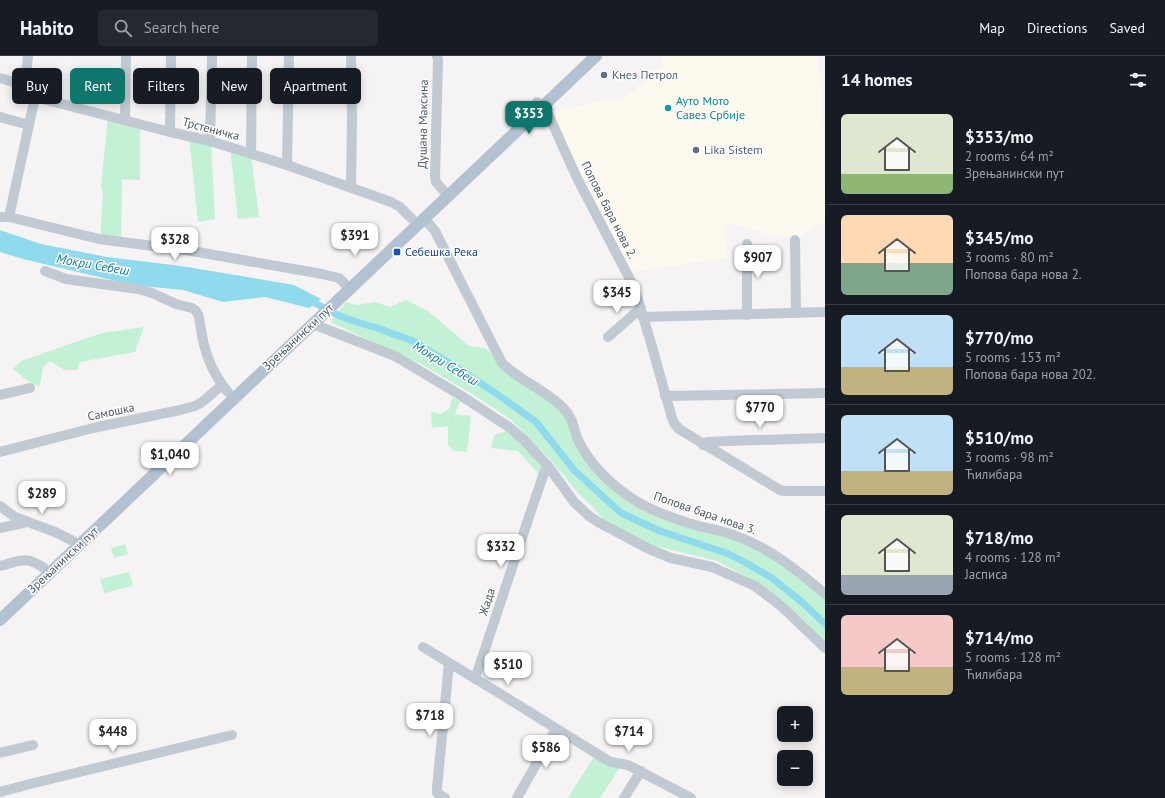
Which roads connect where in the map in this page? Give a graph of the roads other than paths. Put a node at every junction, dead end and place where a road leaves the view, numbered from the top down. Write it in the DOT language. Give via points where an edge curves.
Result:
graph roads {
  1 [pos="28,56"];
  2 [pos="126,56"];
  3 [pos="171,56"];
  4 [pos="212,56"];
  5 [pos="252,56"];
  6 [pos="289,56"];
  7 [pos="351,56"];
  8 [pos="437,56"];
  9 [pos="585,56"];
  10 [pos="596,56"];
  11 [pos="28,68"];
  12 [pos="0,78"];
  13 [pos="12,82"];
  14 [pos="33,104"];
  15 [pos="62,104"];
  16 [pos="540,104"];
  17 [pos="0,117"];
  18 [pos="125,120"];
  19 [pos="28,125"];
  20 [pos="170,132"];
  21 [pos="210,141"];
  22 [pos="251,153"];
  23 [pos="287,165"];
  24 [pos="351,188"];
  25 [pos="443,190"];
  26 [pos="4,217"];
  27 [pos="424,218"];
  28 [pos="412,219"];
  29 [pos="795,240"];
  30 [pos="747,244"];
  31 [pos="45,272"];
  32 [pos="348,286"];
  33 [pos="642,312"];
  34 [pos="825,312"];
  35 [pos="320,313"];
  36 [pos="796,313"];
  37 [pos="748,314"];
  38 [pos="313,324"];
  39 [pos="608,337"];
  40 [pos="30,388"];
  41 [pos="225,389"];
  42 [pos="825,393"];
  43 [pos="0,395"];
  44 [pos="665,396"];
  45 [pos="825,438"];
  46 [pos="703,444"];
  47 [pos="0,452"];
  48 [pos="548,466"];
  49 [pos="825,491"];
  50 [pos="0,506"];
  51 [pos="27,522"];
  52 [pos="0,528"];
  53 [pos="73,541"];
  54 [pos="0,566"];
  55 [pos="44,568"];
  56 [pos="825,594"];
  57 [pos="0,610"];
  58 [pos="0,620"];
  59 [pos="423,647"];
  60 [pos="825,648"];
  61 [pos="449,663"];
  62 [pos="475,679"];
  63 [pos="556,729"];
  64 [pos="232,735"];
  65 [pos="33,745"];
  66 [pos="0,753"];
  67 [pos="641,771"];
  68 [pos="0,792"];
  69 [pos="445,798"];
  70 [pos="517,798"];
  71 [pos="624,798"];
  72 [pos="691,798"];
  1 -- 11 [label="street"];
  2 -- 18 [label="street"];
  3 -- 20 [label="street"];
  4 -- 21 [label="street"];
  5 -- 22 [label="street"];
  6 -- 23 [label="street"];
  7 -- 24 [label="street"];
  8 -- 25 [label="street, Душана Максина" via="435,176 436,182"];
  9 -- 16 [label="main road, Зрењанински пут"];
  10 -- 16 [label="main road, Зрењанински пут"];
  12 -- 13 [label="street"];
  14 -- 19 [label="street"];
  15 -- 18 [label="street, Трстеничка"];
  16 -- 25 [label="main road, Зрењанински пут"];
  16 -- 27 [label="main road, Зрењанински пут"];
  16 -- 33 [label="street, Попова бара нова 2." via="549,116 577,178 630,279"];
  17 -- 19 [label="street"];
  18 -- 20 [label="street, Трстеничка"];
  19 -- 26 [label="street"];
  20 -- 21 [label="street, Трстеничка"];
  21 -- 22 [label="street, Трстеничка"];
  22 -- 23 [label="street, Трстеничка"];
  23 -- 24 [label="street, Трстеничка"];
  24 -- 28 [label="street, Трстеничка" via="391,202"];
  25 -- 28 [label="main road, Зрењанински пут"];
  26 -- 32 [label="street" via="100,240 192,252 337,277"];
  27 -- 32 [label="main road, Зрењанински пут"];
  27 -- 56 [label="street, Попова бара нова 3." via="435,231 502,363 567,411 579,440 605,478 653,510 672,518 735,535 757,545 786,562"];
  28 -- 32 [label="main road, Зрењанински пут"];
  29 -- 36 [label="street"];
  30 -- 37 [label="street"];
  31 -- 41 [label="street" via="66,280 138,289 192,308 198,314 205,347 214,371"];
  32 -- 35 [label="main road, Зрењанински пут"];
  33 -- 37 [label="street"];
  33 -- 39 [label="street"];
  33 -- 44 [label="street, Попова бара нова 2."];
  34 -- 36 [label="street"];
  35 -- 38 [label="main road, Зрењанински пут"];
  35 -- 41 [label="main road, Зрењанински пут"];
  36 -- 37 [label="street"];
  38 -- 48 [label="street" via="395,356 475,404 518,434"];
  38 -- 58 [label="main road, Зрењанински пут"];
  40 -- 43 [label="street"];
  41 -- 47 [label="street, Самошка" via="195,406 93,428"];
  41 -- 53 [label="main road, Зрењанински пут"];
  42 -- 44 [label="street"];
  44 -- 46 [label="street, Попова бара нова 2." via="676,427"];
  45 -- 46 [label="street"];
  46 -- 49 [label="street, Попова бара нова 2." via="780,490"];
  48 -- 60 [label="street" via="574,502 589,516 644,547 671,558 712,567 755,586 781,606"];
  48 -- 62 [label="street, Жада"];
  50 -- 51 [label="street"];
  51 -- 52 [label="street"];
  51 -- 53 [label="street"];
  53 -- 55 [label="main road, Зрењанински пут"];
  54 -- 55 [label="street" via="31,560"];
  55 -- 57 [label="main road, Зрењанински пут"];
  59 -- 61 [label="street"];
  61 -- 62 [label="street"];
  61 -- 69 [label="street" via="436,788 437,793"];
  62 -- 63 [label="street"];
  63 -- 67 [label="street" via="612,762"];
  63 -- 70 [label="street"];
  64 -- 68 [label="street"];
  65 -- 66 [label="street"];
  67 -- 71 [label="street"];
  67 -- 72 [label="street"];
}
